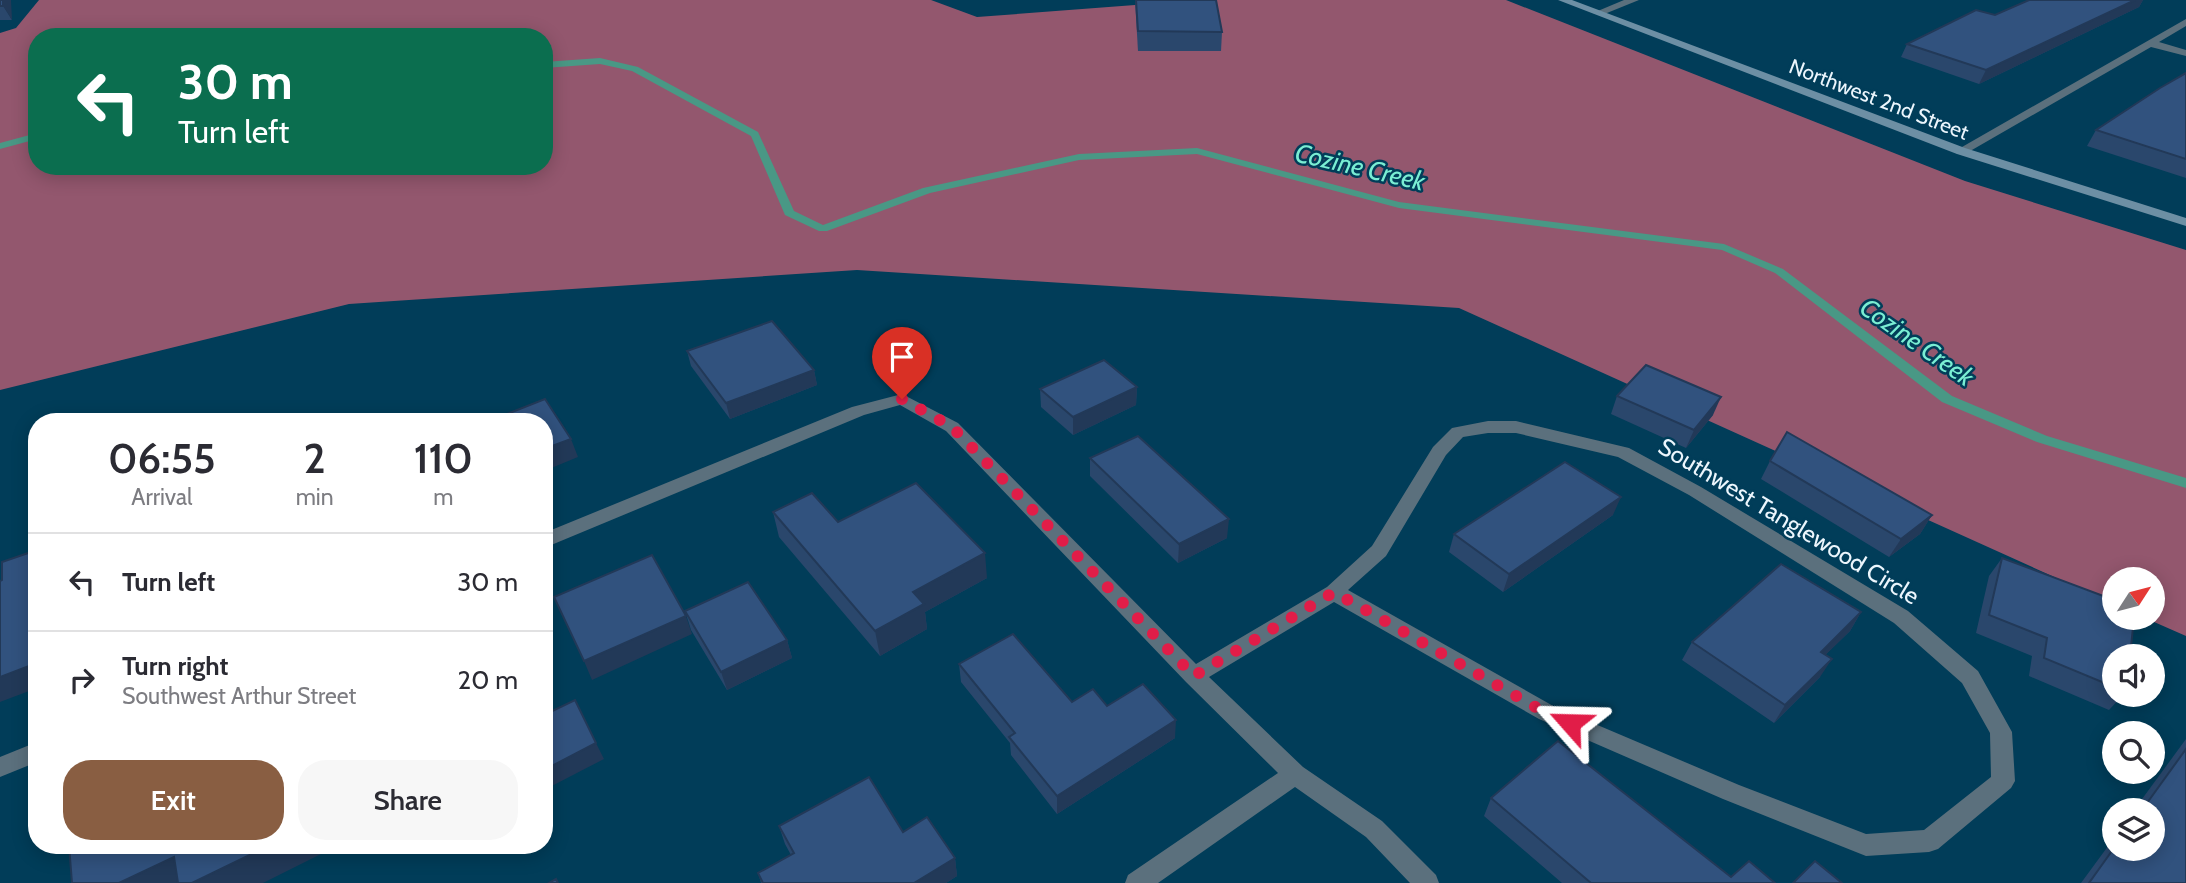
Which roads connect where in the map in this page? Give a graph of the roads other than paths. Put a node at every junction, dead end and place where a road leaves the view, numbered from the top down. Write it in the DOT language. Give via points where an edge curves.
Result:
graph roads {
  1 [pos="1563,0"];
  2 [pos="1634,0"];
  3 [pos="1598,13"];
  4 [pos="2186,22"];
  5 [pos="2150,43"];
  6 [pos="2186,53"];
  7 [pos="1961,151"];
  8 [pos="2186,222"];
  9 [pos="553,537"];
  10 [pos="1334,592"];
  11 [pos="1194,676"];
  12 [pos="28,756"];
  13 [pos="0,767"];
  14 [pos="1295,774"];
  15 [pos="1137,883"];
  16 [pos="1427,883"];
  1 -- 3 [label="main road, Northwest 2nd Street"];
  2 -- 3 [label="street"];
  3 -- 7 [label="main road, Northwest 2nd Street"];
  4 -- 5 [label="street"];
  5 -- 6 [label="street"];
  5 -- 7 [label="street"];
  7 -- 8 [label="main road, Northwest 2nd Street"];
  9 -- 11 [label="street" via="858,411 902,399 952,427"];
  10 -- 10 [label="street, Southwest Tanglewood Circle" via="1546,713 1866,845 1929,841 2003,781 2001,732 1970,677 1960,668 1901,617 1623,452 1516,427 1458,432 1439,451 1379,551"];
  10 -- 11 [label="street, Southwest Tanglewood Circle"];
  11 -- 14 [label="street"];
  12 -- 13 [label="street"];
  14 -- 15 [label="street"];
  14 -- 16 [label="street" via="1374,829"];
}
